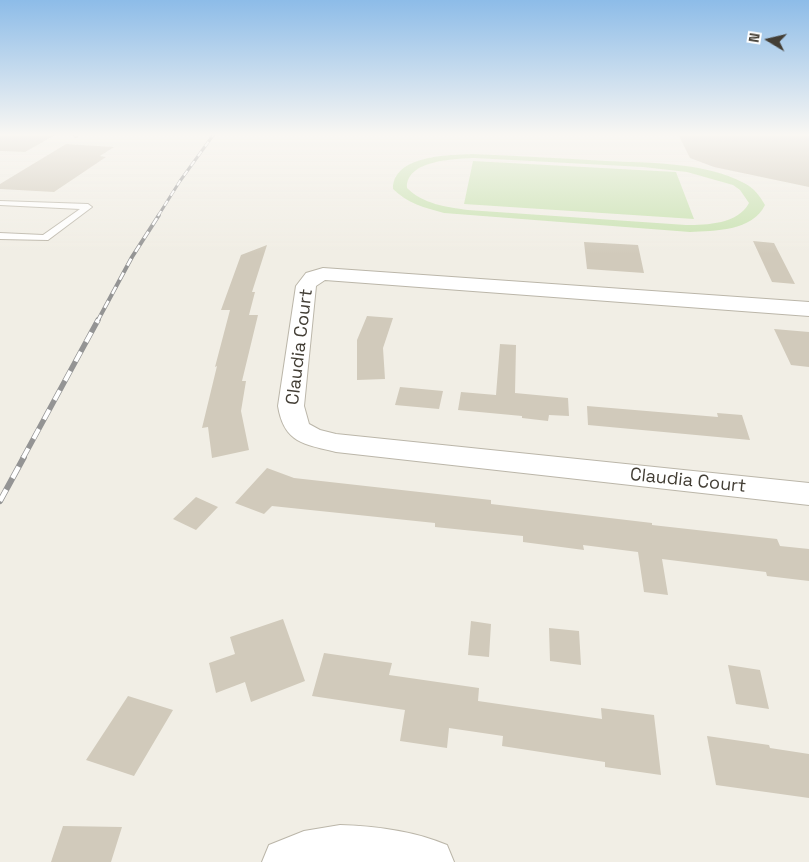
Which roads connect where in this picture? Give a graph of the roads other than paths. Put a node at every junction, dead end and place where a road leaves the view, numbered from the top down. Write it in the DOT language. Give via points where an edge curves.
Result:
graph roads {
  1 [pos="0,203"];
  2 [pos="0,236"];
  3 [pos="809,309"];
  4 [pos="809,494"];
  5 [pos="286,862"];
  6 [pos="430,862"];
  1 -- 2 [label="lane" via="88,207 45,238"];
  3 -- 4 [label="street, Claudia Court" via="346,274 315,275 306,286 291,406 297,428 309,436 336,443"];
  5 -- 6 [label="street" via="340,847"];
}
